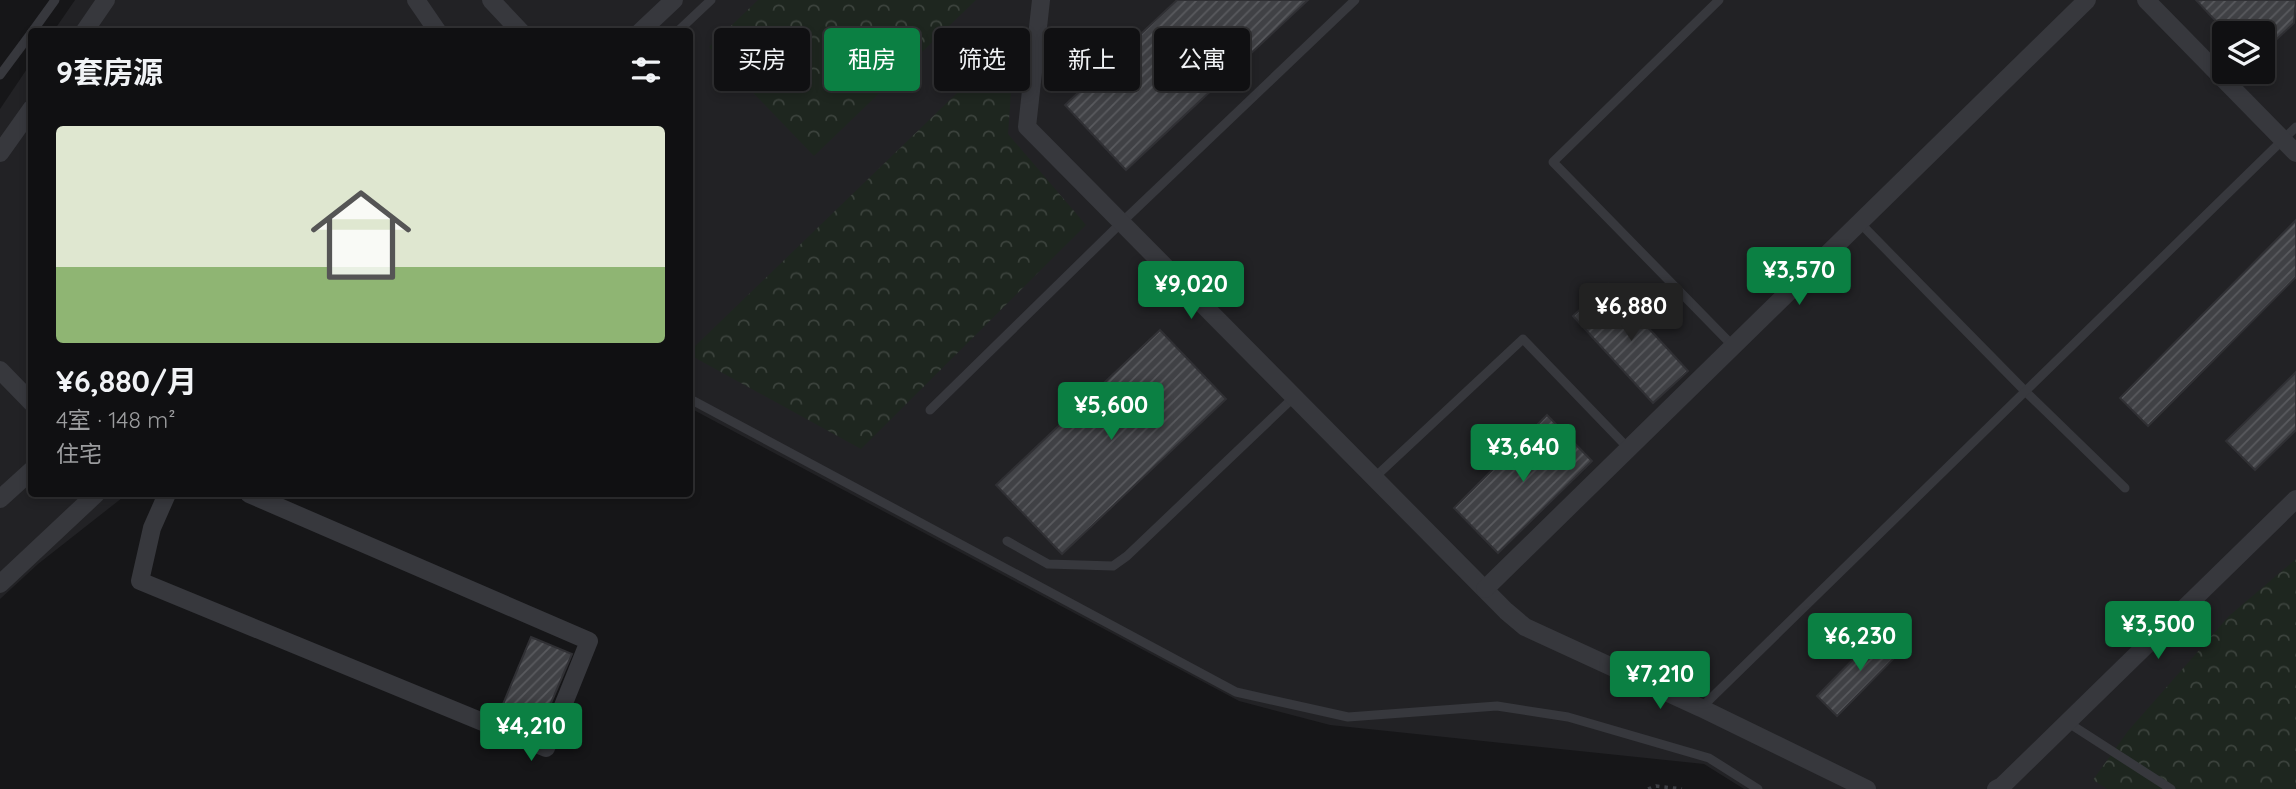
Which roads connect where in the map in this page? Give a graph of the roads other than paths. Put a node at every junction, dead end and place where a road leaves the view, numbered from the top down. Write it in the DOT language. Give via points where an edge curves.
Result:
graph roads {
  1 [pos="55,0"];
  2 [pos="106,0"];
  3 [pos="416,0"];
  4 [pos="491,0"];
  5 [pos="674,0"];
  6 [pos="711,0"];
  7 [pos="1041,0"];
  8 [pos="1355,0"];
  9 [pos="1719,0"];
  10 [pos="2087,0"];
  11 [pos="2146,0"];
  12 [pos="35,28"];
  13 [pos="88,28"];
  14 [pos="435,28"];
  15 [pos="517,28"];
  16 [pos="644,28"];
  17 [pos="681,28"];
  18 [pos="28,37"];
  19 [pos="0,75"];
  20 [pos="28,114"];
  21 [pos="2296,127"];
  22 [pos="2283,140"];
  23 [pos="0,153"];
  24 [pos="2296,153"];
  25 [pos="1859,222"];
  26 [pos="1121,223"];
  27 [pos="1732,345"];
  28 [pos="0,370"];
  29 [pos="2025,391"];
  30 [pos="1294,397"];
  31 [pos="28,399"];
  32 [pos="693,401"];
  33 [pos="930,410"];
  34 [pos="1627,447"];
  35 [pos="28,474"];
  36 [pos="1374,478"];
  37 [pos="2125,488"];
  38 [pos="93,497"];
  39 [pos="166,497"];
  40 [pos="256,497"];
  41 [pos="0,499"];
  42 [pos="2296,499"];
  43 [pos="1007,541"];
  44 [pos="0,584"];
  45 [pos="1485,589"];
  46 [pos="1701,708"];
  47 [pos="2067,722"];
  48 [pos="1758,789"];
  49 [pos="1867,789"];
  50 [pos="1996,789"];
  51 [pos="2171,789"];
  1 -- 12 [label="lane"];
  2 -- 13 [label="street"];
  3 -- 14 [label="street"];
  4 -- 15 [label="street"];
  5 -- 16 [label="street"];
  6 -- 17 [label="lane"];
  7 -- 26 [label="street" via="1027,127"];
  8 -- 26 [label="lane"];
  9 -- 27 [label="lane" via="1553,162"];
  10 -- 25 [label="street"];
  11 -- 22 [label="street"];
  18 -- 19 [label="lane"];
  20 -- 23 [label="street"];
  21 -- 22 [label="lane"];
  22 -- 24 [label="street"];
  22 -- 29 [label="lane"];
  25 -- 27 [label="street"];
  25 -- 29 [label="lane"];
  26 -- 30 [label="street"];
  26 -- 33 [label="lane"];
  27 -- 34 [label="street"];
  28 -- 31 [label="street"];
  29 -- 37 [label="lane"];
  29 -- 46 [label="lane"];
  30 -- 36 [label="street"];
  30 -- 43 [label="lane" via="1113,566 1048,564"];
  32 -- 48 [label="lane" via="1236,692 1348,717 1497,706 1568,717 1709,758"];
  34 -- 36 [label="lane" via="1523,340"];
  34 -- 45 [label="street"];
  35 -- 41 [label="street"];
  36 -- 45 [label="street"];
  38 -- 44 [label="street"];
  39 -- 40 [label="street" via="152,528 140,581 546,748 589,641"];
  42 -- 47 [label="street"];
  45 -- 46 [label="street" via="1525,627"];
  46 -- 49 [label="street"];
  47 -- 50 [label="street"];
  47 -- 51 [label="lane"];
}
